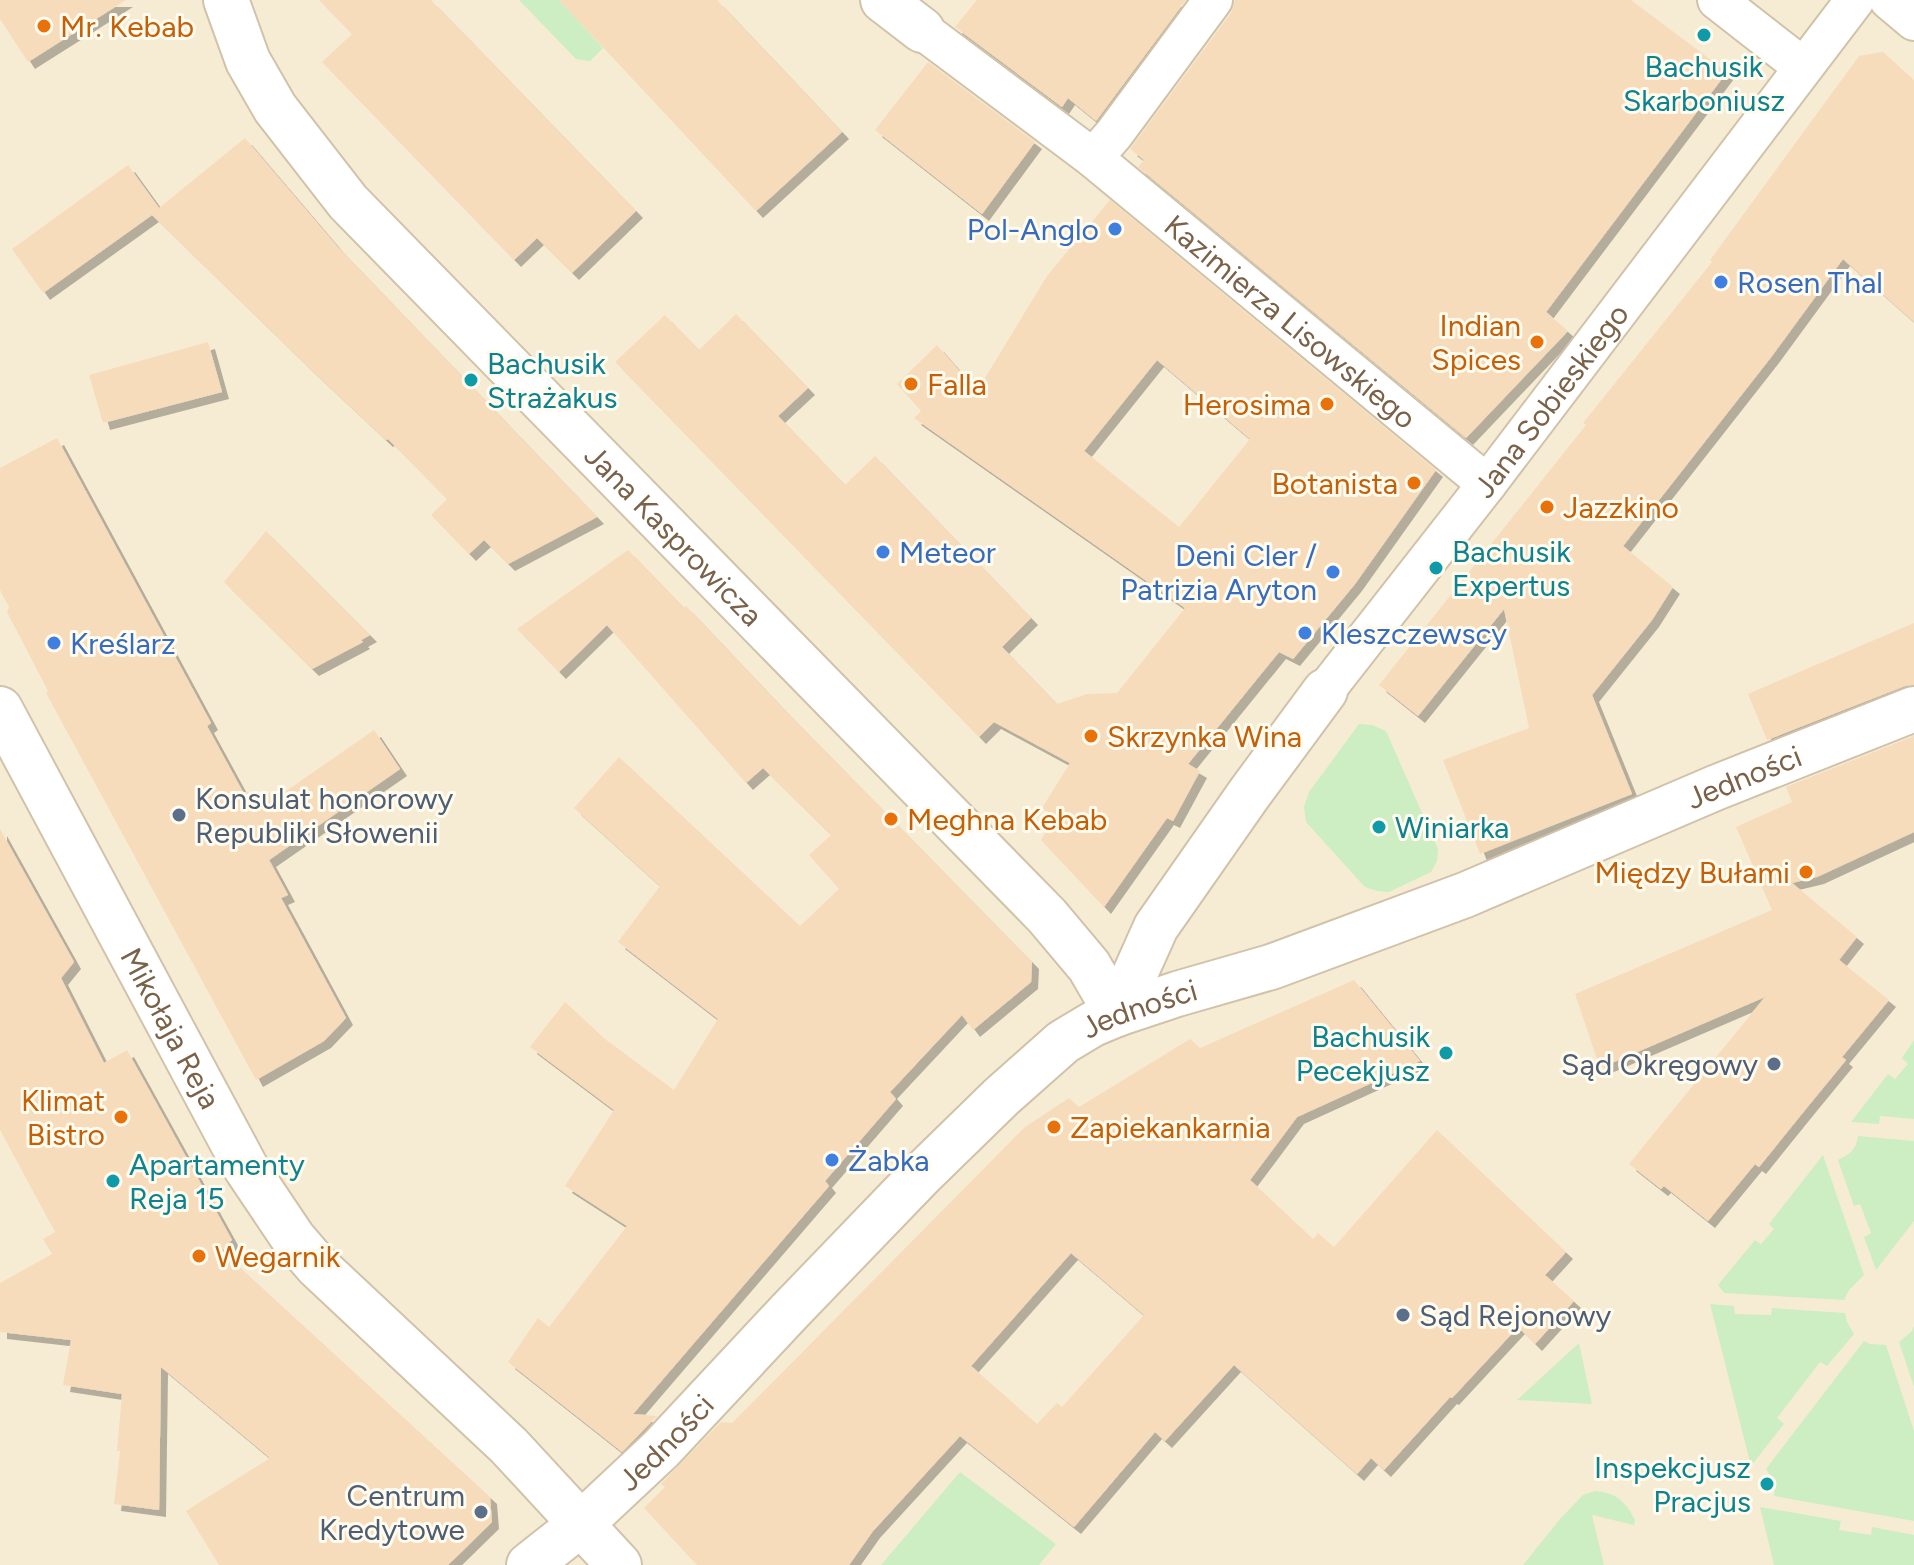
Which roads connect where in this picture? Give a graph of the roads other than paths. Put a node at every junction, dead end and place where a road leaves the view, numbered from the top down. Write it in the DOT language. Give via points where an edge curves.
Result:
graph roads {
  1 [pos="226,0"];
  2 [pos="883,0"];
  3 [pos="1213,0"];
  4 [pos="1717,0"];
  5 [pos="1855,0"];
  6 [pos="1889,0"];
  7 [pos="1914,21"];
  8 [pos="922,30"];
  9 [pos="1803,67"];
  10 [pos="1093,158"];
  11 [pos="1487,484"];
  12 [pos="1325,691"];
  13 [pos="0,709"];
  14 [pos="1914,709"];
  15 [pos="1117,1014"];
  16 [pos="581,1524"];
  17 [pos="529,1565"];
  18 [pos="619,1565"];
  1 -- 15 [label="street, Jana Kasprowicza" via="248,61 269,97 348,202 1047,916 1089,966"];
  2 -- 8 [label="street, Kazimierza Lisowskiego"];
  3 -- 10 [label="street"];
  4 -- 9 [label="street"];
  5 -- 9 [label="street, Jana Sobieskiego"];
  6 -- 7 [label="street"];
  8 -- 10 [label="street, Kazimierza Lisowskiego"];
  9 -- 11 [label="street, Jana Sobieskiego"];
  10 -- 11 [label="street, Kazimierza Lisowskiego"];
  11 -- 12 [label="street, Jana Sobieskiego"];
  12 -- 15 [label="street, Jana Sobieskiego" via="1156,927"];
  13 -- 16 [label="street, Mikołaja Reja" via="246,1168 293,1238 509,1446"];
  14 -- 15 [label="street, Jedności" via="1451,900 1271,967"];
  15 -- 16 [label="street, Jedności" via="1063,1042 990,1108 661,1449"];
  16 -- 17 [label="street, Jedności"];
  16 -- 18 [label="street, Mikołaja Reja"];
}
